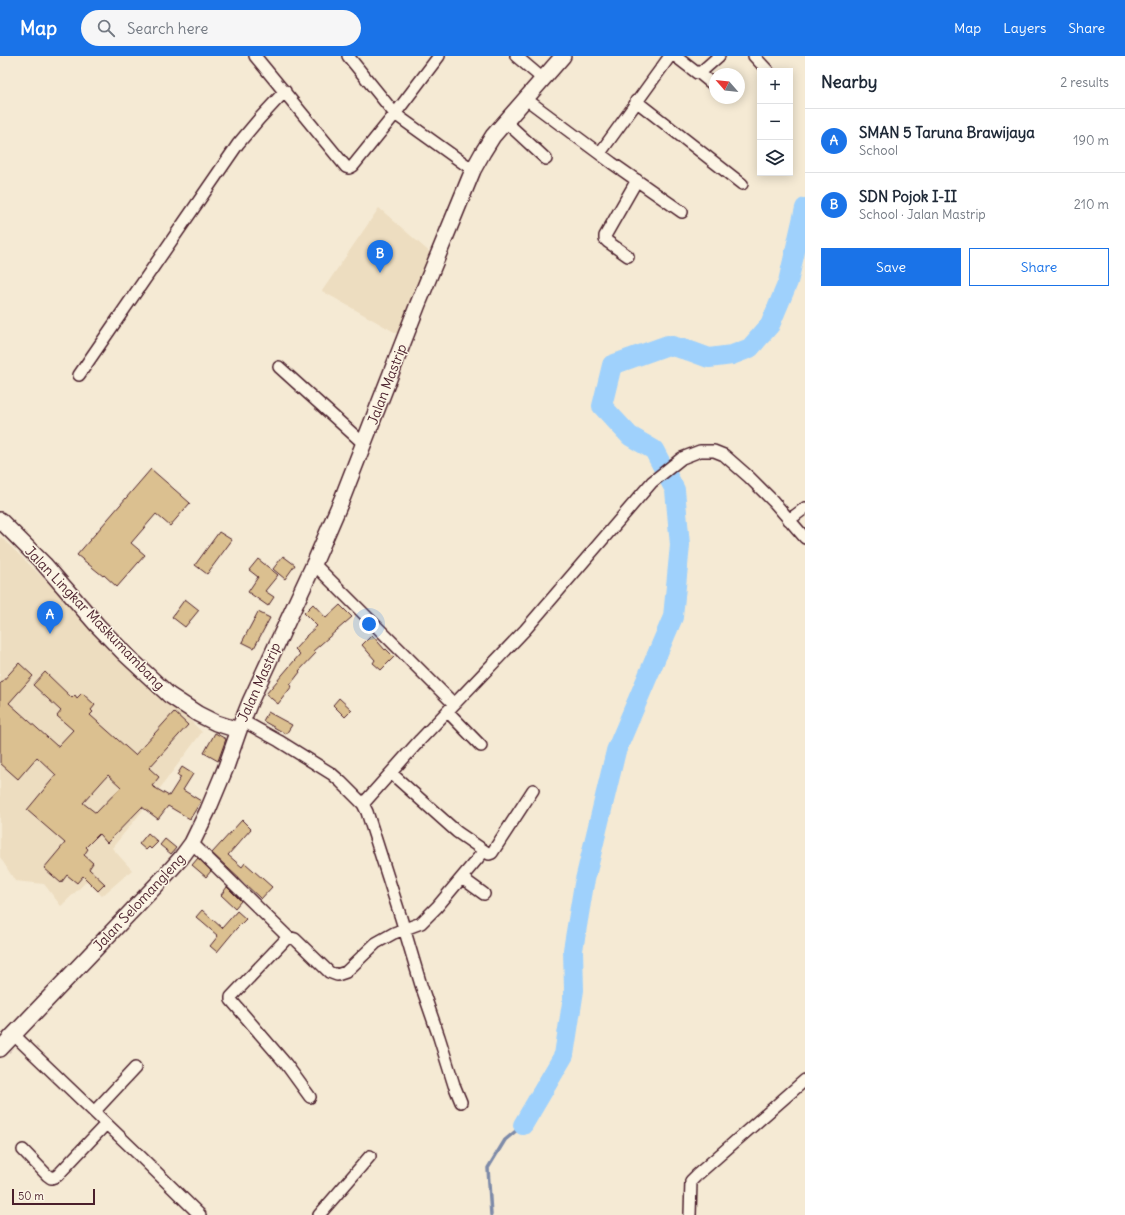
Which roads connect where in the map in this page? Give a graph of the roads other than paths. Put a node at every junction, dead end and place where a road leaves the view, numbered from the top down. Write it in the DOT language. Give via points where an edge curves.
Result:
graph roads {
  1 [pos="255,56"];
  2 [pos="348,56"];
  3 [pos="439,56"];
  4 [pos="516,56"];
  5 [pos="670,56"];
  6 [pos="675,56"];
  7 [pos="719,56"];
  8 [pos="754,56"];
  9 [pos="558,58"];
  10 [pos="765,68"];
  11 [pos="699,73"];
  12 [pos="543,79"];
  13 [pos="709,81"];
  14 [pos="285,91"];
  15 [pos="526,99"];
  16 [pos="636,101"];
  17 [pos="395,114"];
  18 [pos="506,122"];
  19 [pos="600,153"];
  20 [pos="546,159"];
  21 [pos="473,170"];
  22 [pos="637,180"];
  23 [pos="742,184"];
  24 [pos="682,212"];
  25 [pos="628,256"];
  26 [pos="279,366"];
  27 [pos="79,375"];
  28 [pos="364,444"];
  29 [pos="805,508"];
  30 [pos="0,520"];
  31 [pos="789,520"];
  32 [pos="805,538"];
  33 [pos="314,564"];
  34 [pos="451,708"];
  35 [pos="240,726"];
  36 [pos="481,746"];
  37 [pos="391,773"];
  38 [pos="533,790"];
  39 [pos="363,804"];
  40 [pos="192,843"];
  41 [pos="484,851"];
  42 [pos="462,878"];
  43 [pos="484,894"];
  44 [pos="401,930"];
  45 [pos="288,937"];
  46 [pos="14,1035"];
  47 [pos="0,1049"];
  48 [pos="135,1068"];
  49 [pos="805,1080"];
  50 [pos="310,1097"];
  51 [pos="461,1102"];
  52 [pos="94,1112"];
  53 [pos="106,1124"];
  54 [pos="23,1150"];
  55 [pos="370,1156"];
  56 [pos="196,1214"];
  57 [pos="319,1215"];
  58 [pos="690,1215"];
  1 -- 14 [label="street"];
  2 -- 17 [label="street"];
  3 -- 17 [label="street"];
  4 -- 12 [label="street"];
  5 -- 16 [label="street"];
  6 -- 11 [label="street"];
  7 -- 11 [label="street"];
  8 -- 10 [label="street"];
  9 -- 12 [label="street, Jalan Mastrip"];
  11 -- 13 [label="street"];
  12 -- 15 [label="street, Jalan Mastrip"];
  14 -- 17 [label="street" via="347,168 353,166"];
  14 -- 27 [label="street" via="238,144"];
  15 -- 18 [label="street, Jalan Mastrip"];
  15 -- 19 [label="street"];
  16 -- 19 [label="street"];
  16 -- 23 [label="street"];
  17 -- 21 [label="street"];
  18 -- 20 [label="street"];
  18 -- 21 [label="street, Jalan Mastrip" via="493,136"];
  19 -- 22 [label="street"];
  21 -- 28 [label="street, Jalan Mastrip"];
  22 -- 24 [label="street"];
  22 -- 25 [label="street" via="605,236 608,242"];
  26 -- 28 [label="street"];
  28 -- 33 [label="street, Jalan Mastrip"];
  29 -- 31 [label="street"];
  30 -- 35 [label="street, Jalan Lingkar Maskumambang" via="44,564 116,644 169,695 216,723"];
  31 -- 32 [label="street"];
  31 -- 34 [label="street" via="749,477 724,456 714,451 700,451 682,458 652,482 525,630"];
  33 -- 34 [label="street"];
  33 -- 35 [label="street, Jalan Mastrip"];
  34 -- 36 [label="street"];
  34 -- 37 [label="street"];
  35 -- 39 [label="street" via="279,741 326,770"];
  35 -- 40 [label="street, Jalan Selomangleng" via="226,767"];
  37 -- 39 [label="street"];
  37 -- 41 [label="street" via="457,832"];
  38 -- 41 [label="street" via="492,853"];
  39 -- 44 [label="street"];
  40 -- 45 [label="street"];
  40 -- 46 [label="street, Jalan Selomangleng" via="166,876"];
  41 -- 42 [label="street"];
  42 -- 43 [label="street"];
  42 -- 44 [label="street" via="421,923"];
  44 -- 45 [label="street" via="376,943 346,972 337,975 329,972 295,939"];
  44 -- 51 [label="street"];
  45 -- 50 [label="street" via="231,997 231,1000 286,1064"];
  46 -- 47 [label="street, Jalan Selomangleng"];
  46 -- 52 [label="street"];
  48 -- 52 [label="street"];
  49 -- 58 [label="street" via="697,1175 692,1181"];
  52 -- 53 [label="street"];
  53 -- 54 [label="street" via="56,1176 51,1178"];
  53 -- 56 [label="street"];
  55 -- 57 [label="street"];
}
